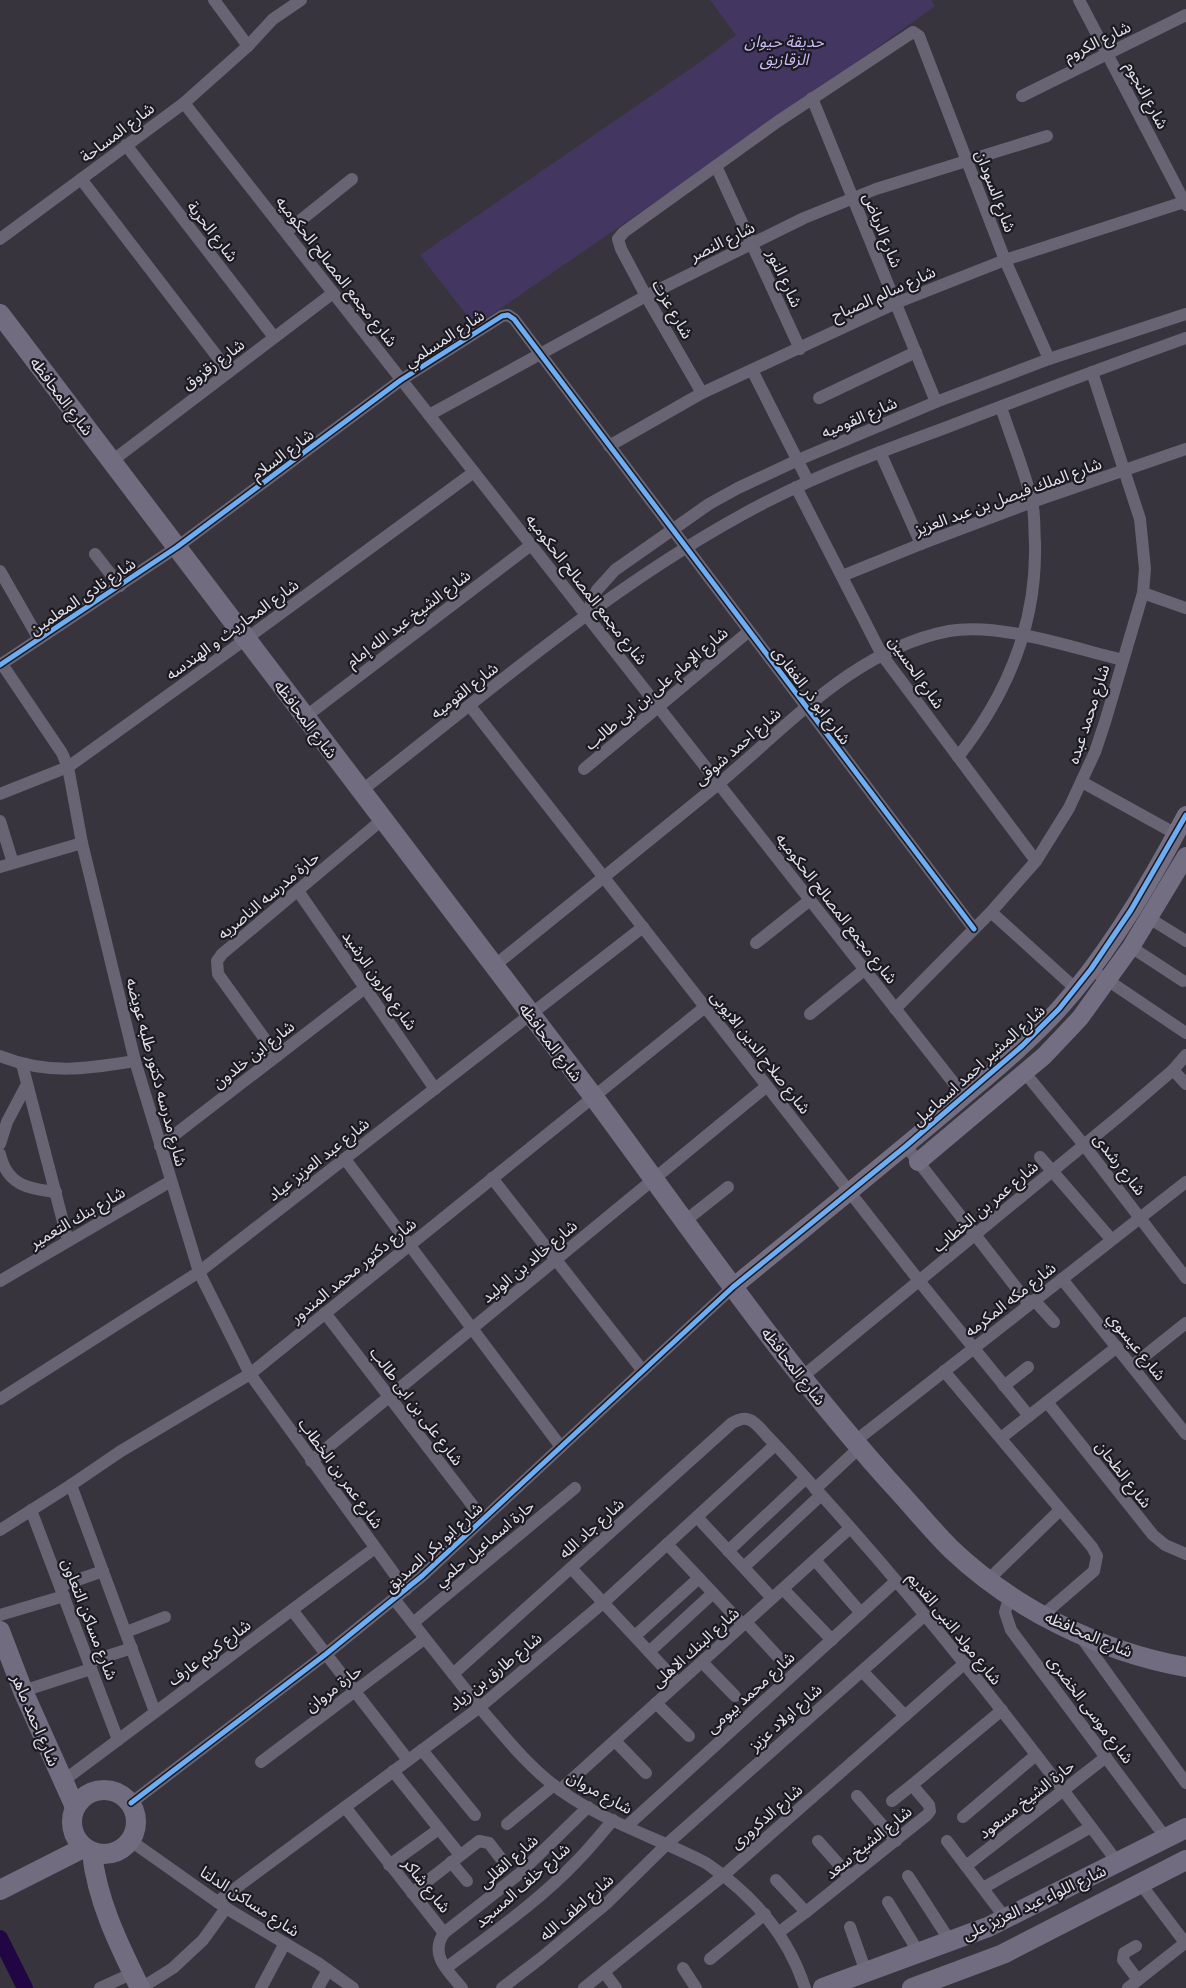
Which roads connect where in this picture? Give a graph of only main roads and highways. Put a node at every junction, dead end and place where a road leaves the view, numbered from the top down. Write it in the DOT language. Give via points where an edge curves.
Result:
graph roads {
  1 [pos="0,314"];
  2 [pos="0,1631"];
  3 [pos="1183,1670"];
  4 [pos="75,1807"];
  5 [pos="1186,1828"];
  6 [pos="87,1850"];
  7 [pos="1185,1862"];
  8 [pos="1096,1874"];
  9 [pos="1067,1888"];
  10 [pos="0,1890"];
  11 [pos="1111,1899"];
  12 [pos="1081,1914"];
  13 [pos="138,1983"];
  14 [pos="823,1988"];
  15 [pos="912,1988"];
  1 -- 3 [label="main road, شارع المحافظه" via="593,1097 733,1287 856,1445 952,1549 988,1580 1078,1633"];
  2 -- 4 [label="main road, شارع احمد ماهر"];
  4 -- 6 [label="main road" via="72,1829 76,1839"];
  4 -- 6 [label="main road" via="91,1792 102,1790 123,1795 135,1812 135,1832 123,1849 102,1855"];
  5 -- 8 [label="main road, شارع اللواء عبد العزيز على"];
  6 -- 10 [label="main road"];
  6 -- 13 [label="main road" via="102,1903"];
  7 -- 11 [label="main road, شارع اللواء عبد العزيز على"];
  8 -- 9 [label="main road, شارع اللواء عبد العزيز على"];
  8 -- 11 [label="main road"];
  9 -- 12 [label="main road"];
  9 -- 14 [label="main road, شارع اللواء عبد العزيز على" via="1006,1919"];
  11 -- 12 [label="main road, شارع اللواء عبد العزيز على"];
  12 -- 15 [label="main road, شارع اللواء عبد العزيز على" via="1003,1954"];
}
